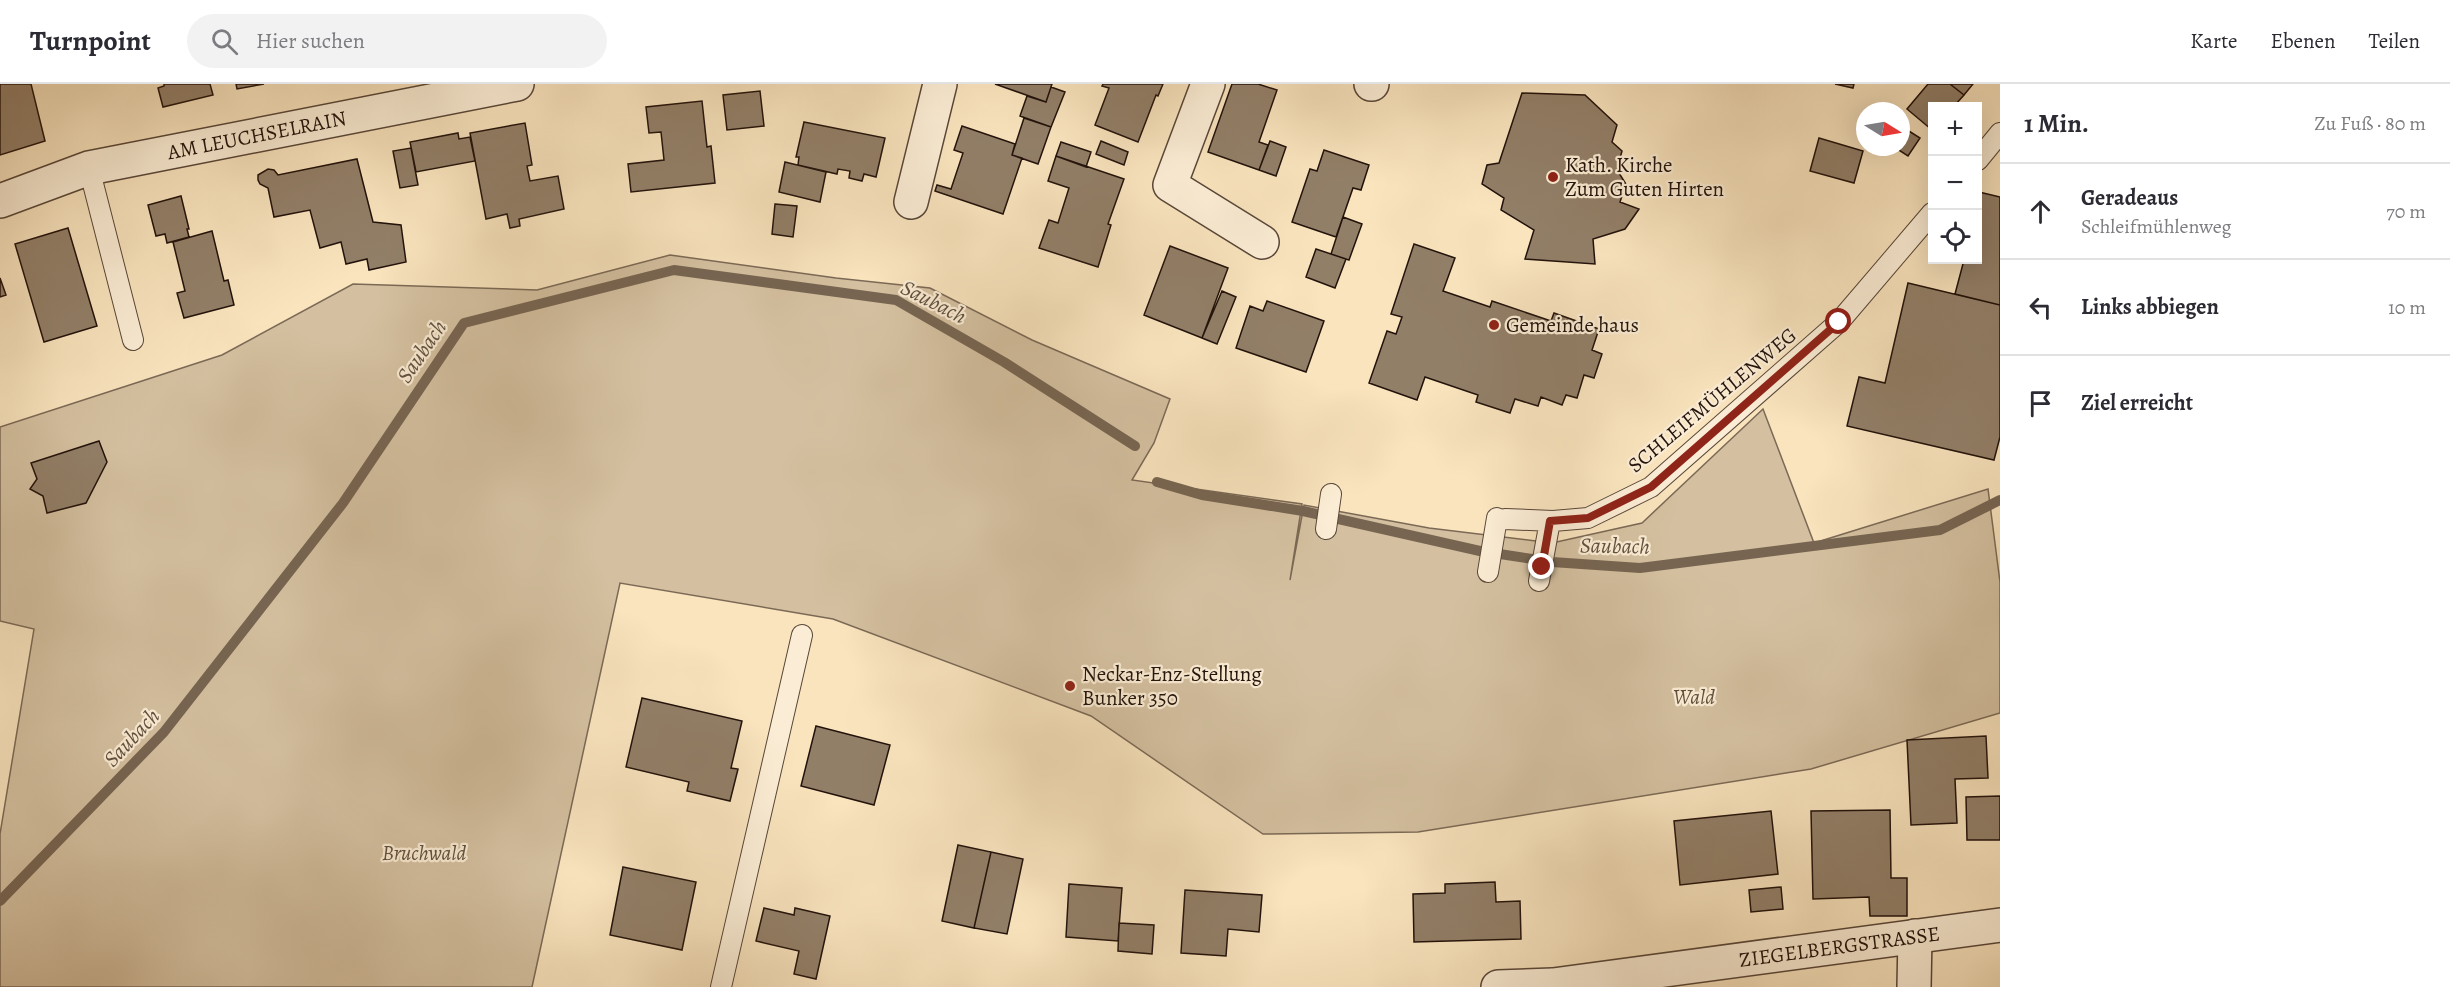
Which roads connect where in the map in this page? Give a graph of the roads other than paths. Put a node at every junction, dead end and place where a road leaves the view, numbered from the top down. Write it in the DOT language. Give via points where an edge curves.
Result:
graph roads {
  1 [pos="517,84"];
  2 [pos="940,84"];
  3 [pos="1208,84"];
  4 [pos="2000,133"];
  5 [pos="1980,156"];
  6 [pos="89,168"];
  7 [pos="0,201"];
  8 [pos="911,202"];
  9 [pos="1928,218"];
  10 [pos="1262,242"];
  11 [pos="133,340"];
  12 [pos="1550,521"];
  13 [pos="1490,559"];
  14 [pos="1542,568"];
  15 [pos="802,635"];
  16 [pos="2000,926"];
  17 [pos="1915,936"];
  18 [pos="1553,986"];
  19 [pos="721,987"];
  20 [pos="1498,987"];
  21 [pos="1914,987"];
  1 -- 6 [label="street, AM LEUCHSELRAIN"];
  2 -- 8 [label="street"];
  3 -- 10 [label="street" via="1170,186"];
  4 -- 5 [label="lane"];
  6 -- 7 [label="street, AM LEUCHSELRAIN"];
  6 -- 11 [label="lane"];
  9 -- 12 [label="lane, SCHLEIFMÜHLENWEG" via="1839,322 1651,487 1588,518"];
  12 -- 13 [label="lane, SCHLEIFMÜHLENWEG" via="1501,519"];
  12 -- 14 [label="lane"];
  15 -- 19 [label="lane"];
  16 -- 17 [label="street, ZIEGELBERGSTRASSE"];
  17 -- 18 [label="street, ZIEGELBERGSTRASSE"];
  17 -- 21 [label="street"];
  18 -- 20 [label="street, ZIEGELBERGSTRASSE"];
}
